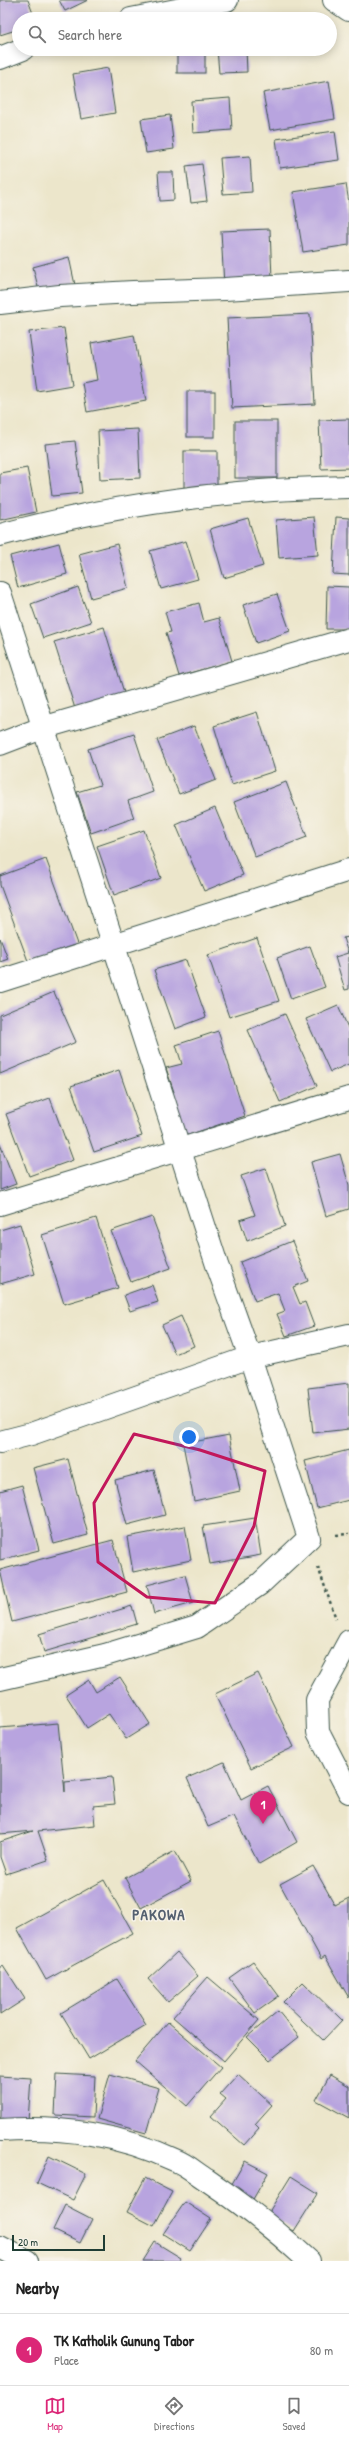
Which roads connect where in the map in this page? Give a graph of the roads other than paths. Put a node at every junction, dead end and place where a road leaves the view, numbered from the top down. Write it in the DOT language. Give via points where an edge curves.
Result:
graph roads {
  1 [pos="227,0"];
  2 [pos="334,0"];
  3 [pos="349,10"];
  4 [pos="166,12"];
  5 [pos="12,54"];
  6 [pos="0,58"];
  7 [pos="349,281"];
  8 [pos="0,303"];
  9 [pos="349,487"];
  10 [pos="0,535"];
  11 [pos="0,593"];
  12 [pos="349,638"];
  13 [pos="42,728"];
  14 [pos="0,744"];
  15 [pos="349,870"];
  16 [pos="114,945"];
  17 [pos="0,981"];
  18 [pos="349,1098"];
  19 [pos="181,1150"];
  20 [pos="0,1204"];
  21 [pos="349,1336"];
  22 [pos="250,1357"];
  23 [pos="0,1442"];
  24 [pos="347,1644"];
  25 [pos="0,1680"];
  26 [pos="349,1792"];
  27 [pos="0,2130"];
  28 [pos="0,2247"];
  29 [pos="27,2261"];
  30 [pos="309,2261"];
  1 -- 4 [label="street"];
  2 -- 3 [label="street"];
  5 -- 6 [label="street"];
  7 -- 8 [label="street" via="225,289 118,292"];
  9 -- 10 [label="street" via="281,488 184,498 104,510"];
  11 -- 13 [label="street"];
  12 -- 13 [label="street"];
  13 -- 14 [label="street"];
  13 -- 16 [label="street"];
  15 -- 16 [label="street"];
  16 -- 17 [label="street"];
  16 -- 19 [label="street"];
  18 -- 19 [label="street"];
  19 -- 20 [label="street"];
  19 -- 22 [label="street" via="217,1265"];
  21 -- 22 [label="street"];
  22 -- 23 [label="street" via="31,1434"];
  22 -- 25 [label="street" via="309,1538 260,1584 197,1627 105,1656"];
  24 -- 26 [label="street" via="317,1700 318,1732"];
  27 -- 30 [label="street" via="65,2129 125,2141 178,2161 236,2200"];
  28 -- 29 [label="street"];
}
